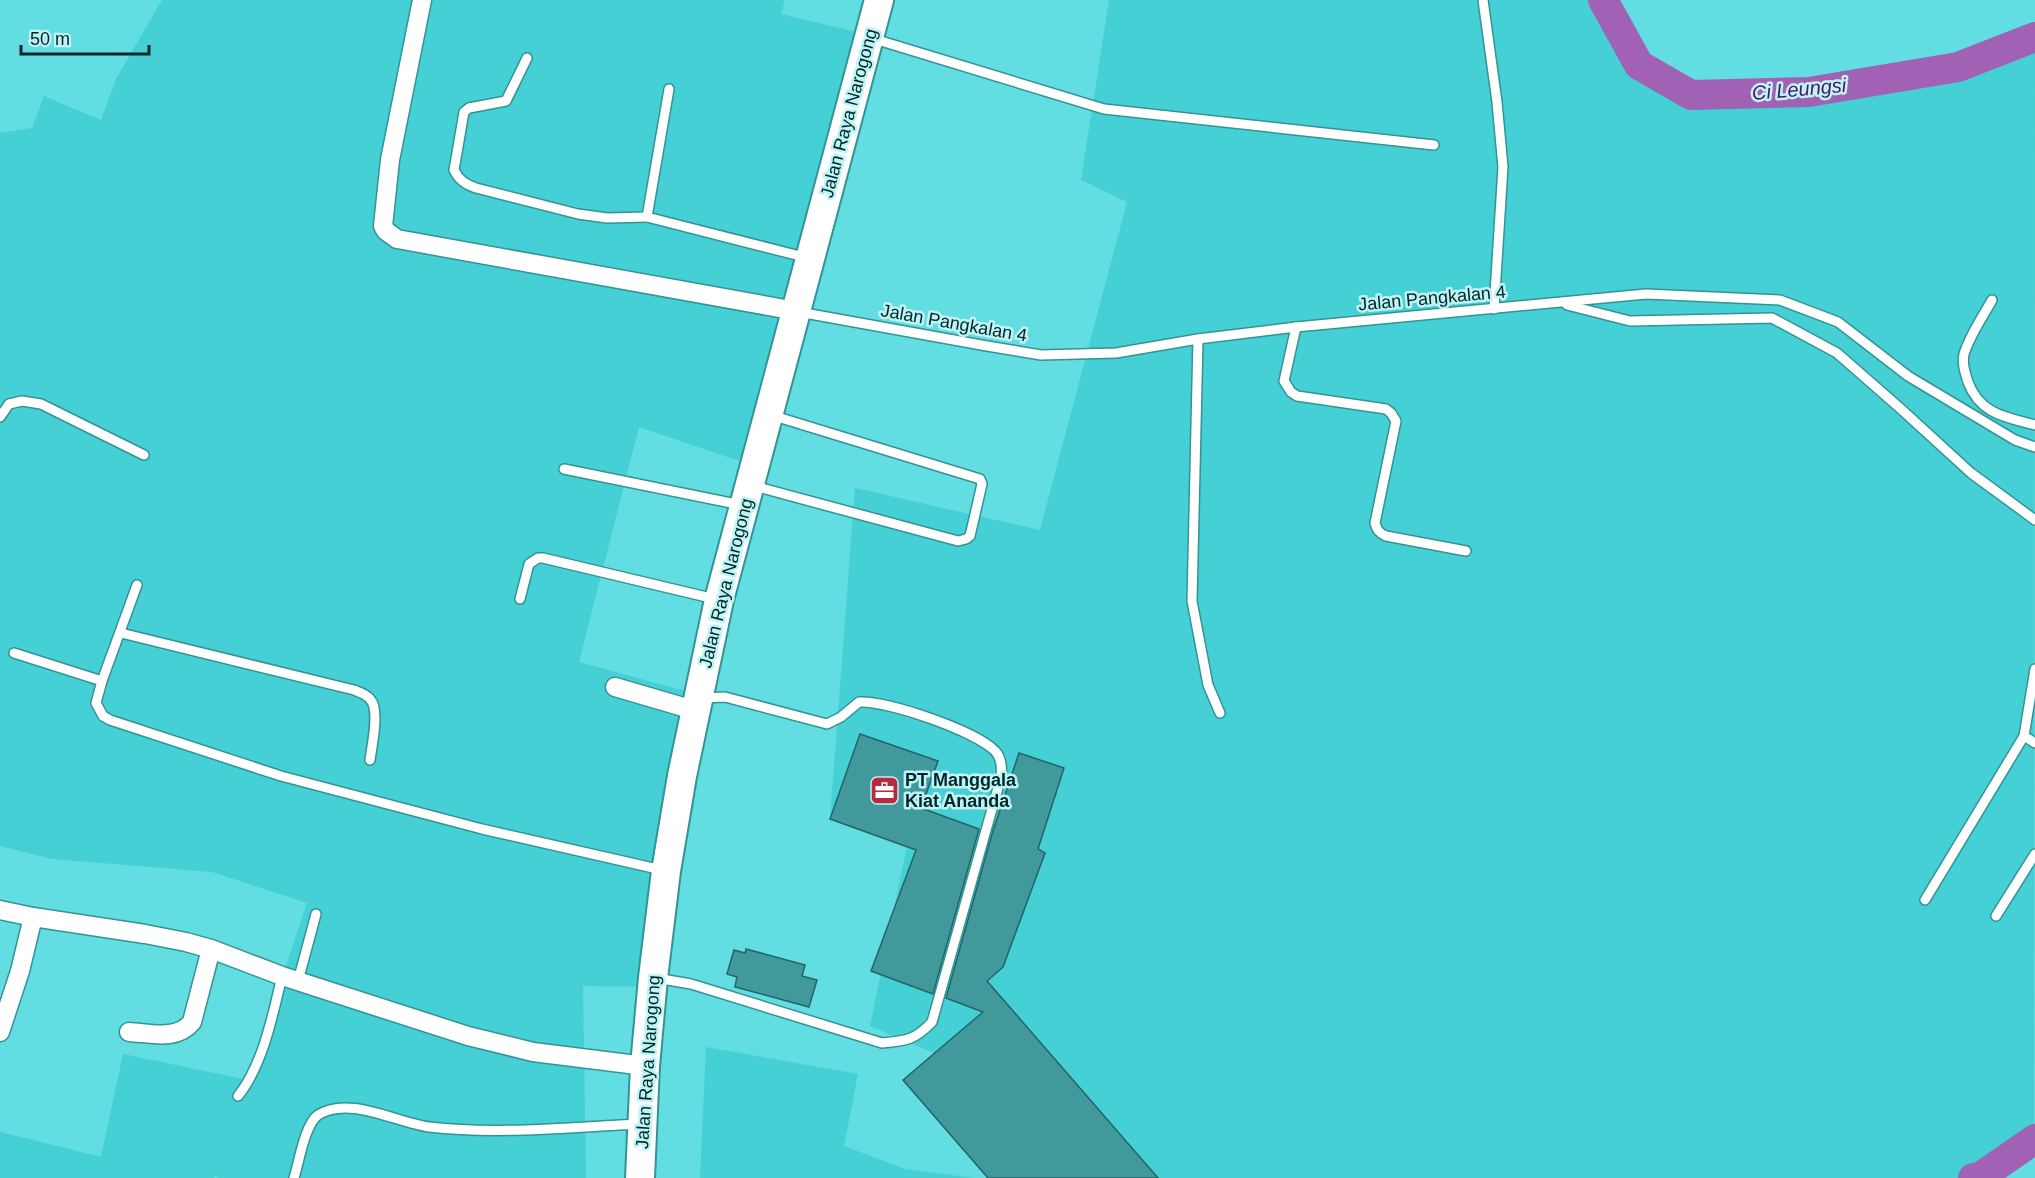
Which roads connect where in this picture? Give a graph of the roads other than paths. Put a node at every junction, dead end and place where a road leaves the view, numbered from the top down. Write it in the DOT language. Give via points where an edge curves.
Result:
graph roads {
  1 [pos="422,0"];
  2 [pos="879,0"];
  3 [pos="1484,0"];
  4 [pos="869,38"];
  5 [pos="527,58"];
  6 [pos="669,89"];
  7 [pos="1434,146"];
  8 [pos="648,217"];
  9 [pos="810,258"];
  10 [pos="1992,300"];
  11 [pos="1559,303"];
  12 [pos="1494,309"];
  13 [pos="796,311"];
  14 [pos="1296,327"];
  15 [pos="1198,339"];
  16 [pos="769,414"];
  17 [pos="0,417"];
  18 [pos="2035,425"];
  19 [pos="2034,446"];
  20 [pos="144,455"];
  21 [pos="564,469"];
  22 [pos="747,495"];
  23 [pos="2035,520"];
  24 [pos="1466,551"];
  25 [pos="137,585"];
  26 [pos="520,599"];
  27 [pos="719,600"];
  28 [pos="121,633"];
  29 [pos="14,653"];
  30 [pos="2035,669"];
  31 [pos="102,681"];
  32 [pos="615,687"];
  33 [pos="698,704"];
  34 [pos="1220,713"];
  35 [pos="2024,736"];
  36 [pos="2035,743"];
  37 [pos="370,760"];
  38 [pos="2035,854"];
  39 [pos="666,871"];
  40 [pos="1925,900"];
  41 [pos="0,910"];
  42 [pos="316,914"];
  43 [pos="1996,916"];
  44 [pos="33,917"];
  45 [pos="211,949"];
  46 [pos="290,978"];
  47 [pos="653,978"];
  48 [pos="0,1032"];
  49 [pos="129,1032"];
  50 [pos="645,1066"];
  51 [pos="238,1096"];
  52 [pos="642,1124"];
  53 [pos="294,1178"];
  54 [pos="640,1178"];
  1 -- 13 [label="street" via="390,160 383,226 391,236"];
  2 -- 4 [label="main road, Jalan Raya Narogong"];
  3 -- 12 [label="lane" via="1503,167"];
  4 -- 7 [label="lane" via="1104,109"];
  4 -- 9 [label="main road, Jalan Raya Narogong"];
  5 -- 8 [label="lane" via="506,101 464,112 453,170 457,177 476,188 578,214"];
  6 -- 8 [label="lane"];
  8 -- 9 [label="lane"];
  9 -- 13 [label="main road, Jalan Raya Narogong"];
  10 -- 18 [label="lane" via="1971,338 1963,368 1979,403 1999,415"];
  11 -- 12 [label="lane, Jalan Pangkalan 4"];
  11 -- 19 [label="lane, Jalan Pangkalan 4" via="1646,294 1780,300 1839,322 1908,376 2014,440"];
  11 -- 23 [label="lane" via="1630,321 1772,318 1837,353 1971,473"];
  12 -- 14 [label="lane, Jalan Pangkalan 4"];
  13 -- 15 [label="lane, Jalan Pangkalan 4" via="1041,355 1116,353"];
  13 -- 16 [label="main road, Jalan Raya Narogong"];
  14 -- 15 [label="lane, Jalan Pangkalan 4"];
  14 -- 24 [label="lane" via="1284,381 1291,392 1386,410 1396,421 1374,523 1376,529 1386,536"];
  15 -- 34 [label="lane" via="1192,601 1208,685"];
  16 -- 22 [label="main road, Jalan Raya Narogong"];
  16 -- 22 [label="lane" via="980,479 970,536 958,541"];
  17 -- 20 [label="lane" via="9,404 40,404"];
  21 -- 22 [label="lane"];
  22 -- 27 [label="main road, Jalan Raya Narogong"];
  25 -- 28 [label="lane"];
  26 -- 27 [label="lane" via="529,564 543,558"];
  27 -- 33 [label="main road, Jalan Raya Narogong"];
  28 -- 31 [label="lane"];
  28 -- 37 [label="lane" via="364,694 375,710"];
  29 -- 31 [label="lane"];
  30 -- 35 [label="lane"];
  31 -- 39 [label="lane" via="96,703 110,720 281,776 482,829"];
  32 -- 33 [label="street"];
  33 -- 39 [label="main road, Jalan Raya Narogong"];
  33 -- 47 [label="lane" via="725,697 827,723 859,702 896,707 986,743 1002,764 1001,777 932,1022 920,1035 882,1043 691,984"];
  35 -- 36 [label="lane"];
  35 -- 40 [label="lane"];
  38 -- 43 [label="lane"];
  39 -- 47 [label="main road, Jalan Raya Narogong"];
  41 -- 44 [label="street"];
  42 -- 46 [label="lane"];
  44 -- 45 [label="street" via="155,935"];
  44 -- 48 [label="street"];
  45 -- 46 [label="street"];
  45 -- 49 [label="street" via="192,1022 186,1029 170,1035"];
  46 -- 50 [label="street" via="533,1053"];
  46 -- 51 [label="lane" via="249,1082"];
  47 -- 50 [label="main road, Jalan Raya Narogong"];
  50 -- 52 [label="main road, Jalan Raya Narogong"];
  52 -- 53 [label="lane" via="497,1131 428,1127 362,1110 329,1111 311,1122"];
  52 -- 54 [label="main road, Jalan Raya Narogong"];
}
